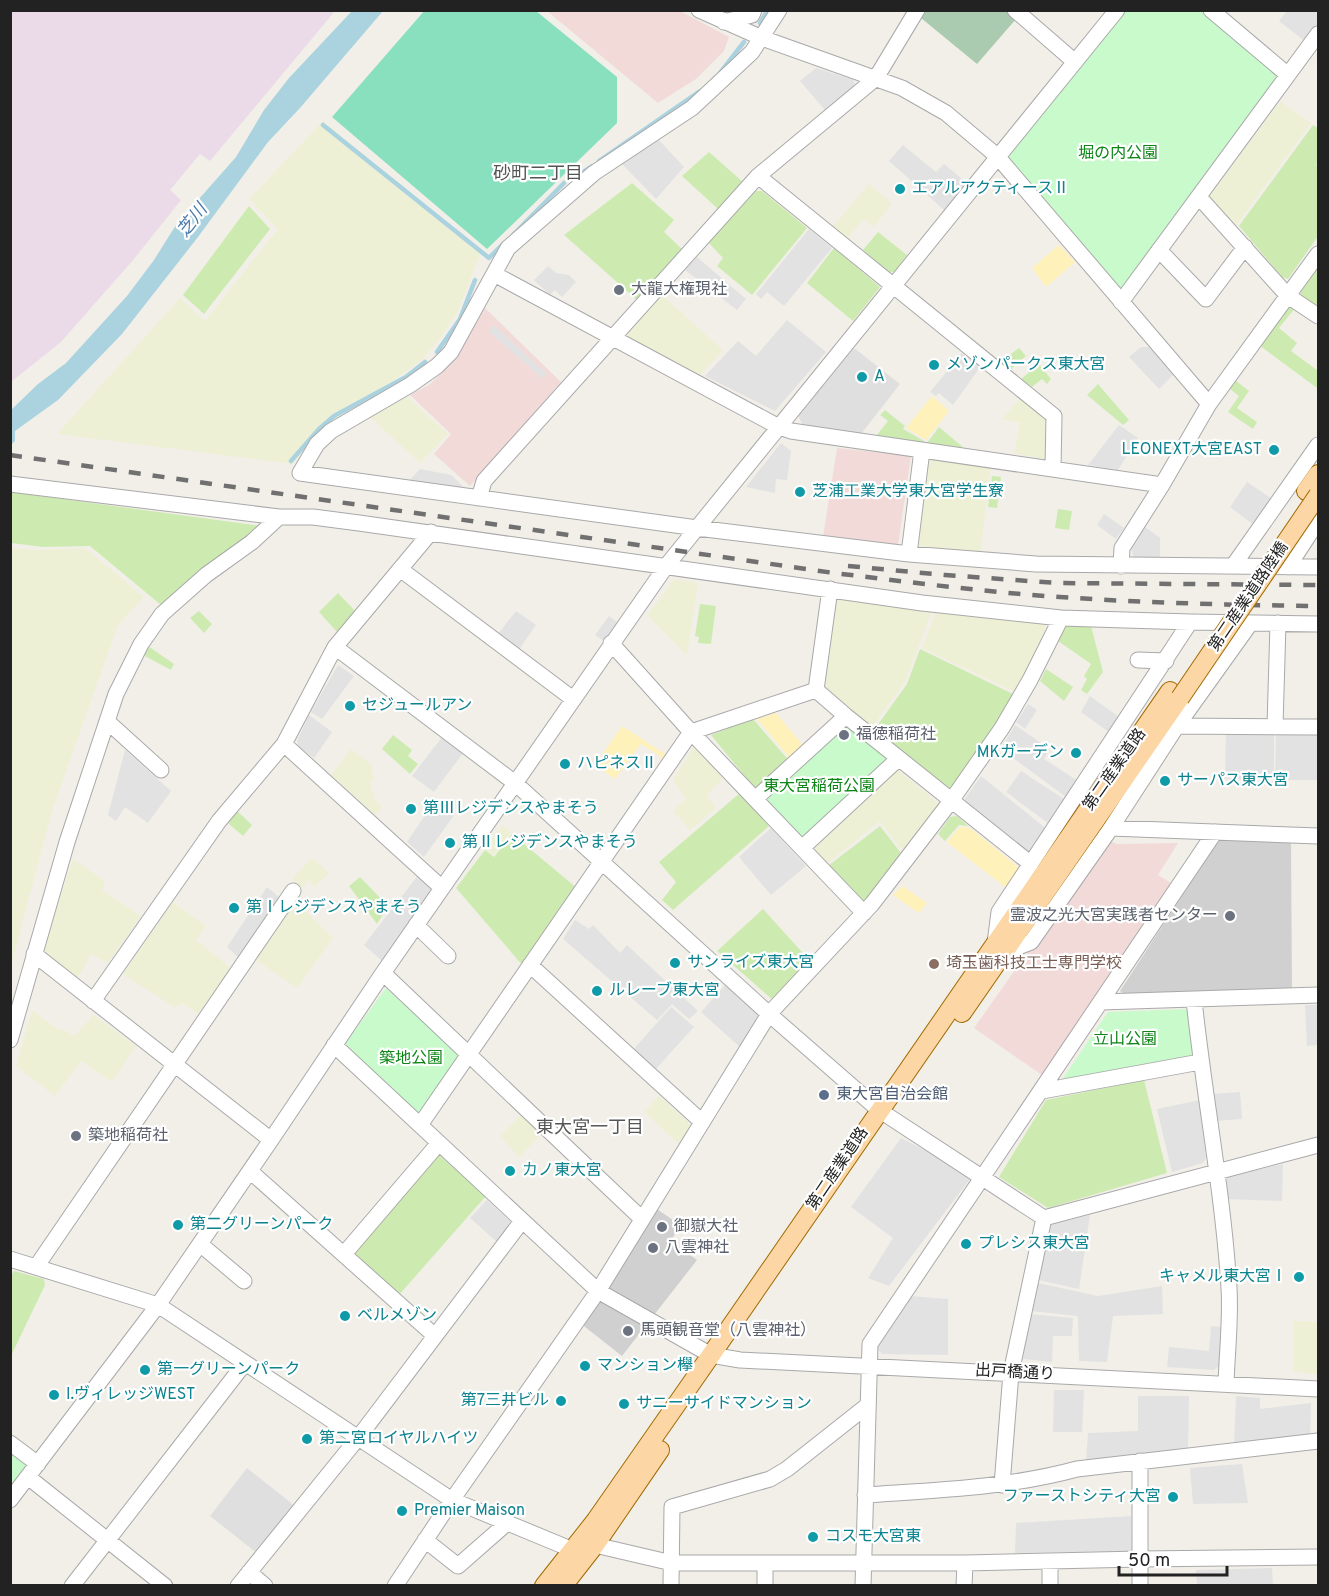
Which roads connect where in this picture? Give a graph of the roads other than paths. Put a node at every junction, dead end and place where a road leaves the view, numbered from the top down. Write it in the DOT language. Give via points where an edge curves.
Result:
graph roads {
  1 [pos="699,10"];
  2 [pos="754,10"];
  3 [pos="779,10"];
  4 [pos="916,10"];
  5 [pos="1015,10"];
  6 [pos="1117,10"];
  7 [pos="1211,10"];
  8 [pos="720,16"];
  9 [pos="1318,34"];
  10 [pos="754,35"];
  11 [pos="1075,62"];
  12 [pos="1288,75"];
  13 [pos="876,78"];
  14 [pos="997,156"];
  15 [pos="758,176"];
  16 [pos="1199,197"];
  17 [pos="1245,247"];
  18 [pos="1159,250"];
  19 [pos="1318,254"];
  20 [pos="494,274"];
  21 [pos="894,285"];
  22 [pos="1288,296"];
  23 [pos="1121,302"];
  24 [pos="1318,316"];
  25 [pos="613,337"];
  26 [pos="1209,404"];
  27 [pos="779,427"];
  28 [pos="1318,445"];
  29 [pos="922,450"];
  30 [pos="1053,468"];
  31 [pos="1318,474"];
  32 [pos="10,484"];
  33 [pos="1162,485"];
  34 [pos="1314,494"];
  35 [pos="478,498"];
  36 [pos="279,517"];
  37 [pos="1318,521"];
  38 [pos="697,528"];
  39 [pos="431,532"];
  40 [pos="909,554"];
  41 [pos="667,565"];
  42 [pos="1121,566"];
  43 [pos="1233,566"];
  44 [pos="1288,567"];
  45 [pos="1318,567"];
  46 [pos="400,569"];
  47 [pos="830,589"];
  48 [pos="1061,618"];
  49 [pos="1190,622"];
  50 [pos="1278,623"];
  51 [pos="1251,624"];
  52 [pos="1318,624"];
  53 [pos="611,643"];
  54 [pos="334,647"];
  55 [pos="1138,660"];
  56 [pos="1166,661"];
  57 [pos="816,690"];
  58 [pos="1175,694"];
  59 [pos="573,699"];
  60 [pos="846,716"];
  61 [pos="108,722"];
  62 [pos="1177,726"];
  63 [pos="1275,726"];
  64 [pos="1318,727"];
  65 [pos="691,732"];
  66 [pos="284,744"];
  67 [pos="898,759"];
  68 [pos="161,770"];
  69 [pos="515,783"];
  70 [pos="755,799"];
  71 [pos="951,801"];
  72 [pos="1111,828"];
  73 [pos="1215,832"];
  74 [pos="1318,836"];
  75 [pos="802,848"];
  76 [pos="601,861"];
  77 [pos="1031,864"];
  78 [pos="442,888"];
  79 [pos="294,891"];
  80 [pos="864,913"];
  81 [pos="416,925"];
  82 [pos="1000,947"];
  83 [pos="34,954"];
  84 [pos="448,956"];
  85 [pos="530,965"];
  86 [pos="383,973"];
  87 [pos="1318,995"];
  88 [pos="1194,1000"];
  89 [pos="93,1001"];
  90 [pos="1101,1002"];
  91 [pos="769,1014"];
  92 [pos="10,1040"];
  93 [pos="334,1045"];
  94 [pos="469,1056"];
  95 [pos="1200,1062"];
  96 [pos="174,1064"];
  97 [pos="1042,1091"];
  98 [pos="884,1113"];
  99 [pos="702,1122"];
  100 [pos="420,1125"];
  101 [pos="271,1140"];
  102 [pos="439,1143"];
  103 [pos="1318,1145"];
  104 [pos="1216,1171"];
  105 [pos="250,1172"];
  106 [pos="983,1178"];
  107 [pos="1044,1218"];
  108 [pos="642,1219"];
  109 [pos="522,1221"];
  110 [pos="200,1244"];
  111 [pos="344,1254"];
  112 [pos="10,1259"];
  113 [pos="36,1267"];
  114 [pos="244,1281"];
  115 [pos="598,1291"];
  116 [pos="158,1305"];
  117 [pos="435,1336"];
  118 [pos="717,1356"];
  119 [pos="245,1363"];
  120 [pos="870,1367"];
  121 [pos="1011,1373"];
  122 [pos="1226,1384"];
  123 [pos="1318,1389"];
  124 [pos="868,1405"];
  125 [pos="358,1438"];
  126 [pos="1318,1441"];
  127 [pos="10,1443"];
  128 [pos="1140,1461"];
  129 [pos="38,1464"];
  130 [pos="28,1477"];
  131 [pos="1002,1485"];
  132 [pos="865,1495"];
  133 [pos="10,1500"];
  134 [pos="452,1500"];
  135 [pos="507,1523"];
  136 [pos="108,1539"];
  137 [pos="425,1540"];
  138 [pos="594,1545"];
  139 [pos="573,1550"];
  140 [pos="1318,1557"];
  141 [pos="1140,1558"];
  142 [pos="863,1562"];
  143 [pos="1050,1562"];
  144 [pos="672,1563"];
  145 [pos="765,1563"];
  146 [pos="965,1563"];
  147 [pos="249,1572"];
  148 [pos="72,1586"];
  149 [pos="165,1586"];
  150 [pos="238,1586"];
  151 [pos="265,1586"];
  152 [pos="395,1586"];
  153 [pos="544,1586"];
  154 [pos="563,1586"];
  155 [pos="671,1586"];
  156 [pos="765,1586"];
  157 [pos="863,1586"];
  158 [pos="964,1586"];
  159 [pos="1050,1586"];
  160 [pos="1140,1586"];
  1 -- 8 [label="street"];
  2 -- 8 [label="street" via="752,15"];
  3 -- 10 [label="street"];
  4 -- 13 [label="street"];
  5 -- 11 [label="street"];
  6 -- 11 [label="street"];
  7 -- 12 [label="street"];
  8 -- 10 [label="street"];
  9 -- 12 [label="street"];
  10 -- 13 [label="street"];
  10 -- 20 [label="street" via="753,52 692,108 594,173 508,248"];
  11 -- 14 [label="street"];
  12 -- 16 [label="street"];
  13 -- 14 [label="street" via="927,101"];
  13 -- 15 [label="street"];
  14 -- 21 [label="street"];
  14 -- 23 [label="street"];
  15 -- 21 [label="street"];
  15 -- 25 [label="street"];
  16 -- 17 [label="street"];
  16 -- 18 [label="street"];
  17 -- 18 [label="street" via="1206,299"];
  17 -- 22 [label="street"];
  18 -- 23 [label="street"];
  19 -- 22 [label="street"];
  20 -- 25 [label="street"];
  20 -- 35 [label="street" via="451,352 410,385 331,431 317,444 300,473"];
  21 -- 27 [label="street"];
  21 -- 30 [label="street" via="1054,416"];
  22 -- 24 [label="street"];
  22 -- 26 [label="street"];
  23 -- 26 [label="street"];
  25 -- 27 [label="street"];
  25 -- 35 [label="street" via="484,481"];
  26 -- 33 [label="street"];
  27 -- 29 [label="street"];
  27 -- 38 [label="street"];
  28 -- 43 [label="street"];
  29 -- 30 [label="street"];
  29 -- 40 [label="street"];
  30 -- 33 [label="street"];
  31 -- 34 [label="main road"];
  32 -- 36 [label="street"];
  33 -- 42 [label="street" via="1122,548"];
  34 -- 58 [label="main road, 第二産業道路陸橋, bridge"];
  35 -- 38 [label="street"];
  36 -- 39 [label="street" via="313,517"];
  36 -- 61 [label="street" via="162,614 141,644 116,694"];
  37 -- 44 [label="street"];
  38 -- 40 [label="street"];
  38 -- 41 [label="street"];
  39 -- 41 [label="street"];
  39 -- 46 [label="street"];
  40 -- 42 [label="street"];
  41 -- 47 [label="street"];
  41 -- 53 [label="street"];
  42 -- 43 [label="street"];
  43 -- 44 [label="street"];
  44 -- 45 [label="street"];
  46 -- 54 [label="street"];
  46 -- 59 [label="street"];
  47 -- 48 [label="street"];
  47 -- 57 [label="street"];
  48 -- 49 [label="street"];
  48 -- 71 [label="street" via="1002,728"];
  49 -- 51 [label="street"];
  49 -- 56 [label="street"];
  50 -- 51 [label="street"];
  50 -- 52 [label="street"];
  50 -- 63 [label="street"];
  51 -- 62 [label="street"];
  53 -- 59 [label="street"];
  53 -- 65 [label="street"];
  54 -- 66 [label="street"];
  54 -- 69 [label="street"];
  55 -- 56 [label="street"];
  56 -- 77 [label="street"];
  57 -- 60 [label="street"];
  57 -- 65 [label="street"];
  58 -- 82 [label="main road, 第二産業道路"];
  59 -- 69 [label="street"];
  60 -- 67 [label="street"];
  60 -- 70 [label="street"];
  61 -- 68 [label="street"];
  61 -- 83 [label="street"];
  62 -- 63 [label="street"];
  62 -- 72 [label="street"];
  63 -- 64 [label="street"];
  65 -- 70 [label="street"];
  65 -- 76 [label="street"];
  66 -- 78 [label="street"];
  66 -- 89 [label="street" via="219,821"];
  67 -- 71 [label="street"];
  67 -- 75 [label="street"];
  69 -- 76 [label="street"];
  69 -- 78 [label="street"];
  70 -- 75 [label="street"];
  71 -- 77 [label="street"];
  71 -- 80 [label="street"];
  72 -- 73 [label="street"];
  72 -- 82 [label="street" via="1031,942"];
  73 -- 74 [label="street"];
  73 -- 90 [label="street"];
  75 -- 80 [label="street"];
  76 -- 85 [label="street"];
  76 -- 91 [label="street"];
  77 -- 82 [label="street" via="999,912"];
  78 -- 81 [label="street"];
  79 -- 96 [label="street"];
  80 -- 91 [label="street"];
  81 -- 84 [label="street"];
  81 -- 86 [label="street"];
  82 -- 98 [label="main road, 第二産業道路"];
  83 -- 89 [label="street"];
  83 -- 92 [label="street"];
  85 -- 94 [label="street"];
  85 -- 99 [label="street"];
  86 -- 93 [label="street"];
  86 -- 94 [label="street"];
  87 -- 88 [label="street"];
  88 -- 90 [label="street"];
  88 -- 95 [label="street"];
  89 -- 96 [label="street"];
  90 -- 97 [label="street"];
  91 -- 98 [label="street"];
  91 -- 99 [label="street"];
  93 -- 100 [label="street"];
  93 -- 101 [label="street"];
  94 -- 100 [label="street"];
  94 -- 108 [label="street"];
  95 -- 97 [label="street"];
  95 -- 104 [label="street"];
  96 -- 101 [label="street"];
  96 -- 113 [label="street"];
  97 -- 106 [label="street"];
  98 -- 106 [label="street"];
  98 -- 118 [label="main road, 第二産業道路"];
  99 -- 108 [label="street"];
  100 -- 102 [label="street"];
  101 -- 105 [label="street"];
  102 -- 109 [label="street"];
  102 -- 111 [label="street"];
  103 -- 104 [label="street"];
  104 -- 107 [label="street"];
  104 -- 122 [label="street" via="1230,1289"];
  105 -- 110 [label="street"];
  105 -- 111 [label="street"];
  106 -- 107 [label="street"];
  106 -- 120 [label="street" via="870,1344"];
  107 -- 121 [label="street"];
  108 -- 115 [label="street"];
  109 -- 115 [label="street"];
  109 -- 117 [label="street"];
  110 -- 114 [label="street"];
  110 -- 116 [label="street"];
  111 -- 117 [label="street"];
  112 -- 113 [label="street"];
  113 -- 116 [label="street"];
  115 -- 118 [label="street"];
  115 -- 134 [label="street"];
  116 -- 119 [label="street"];
  116 -- 129 [label="street"];
  117 -- 125 [label="street"];
  118 -- 120 [label="street, 出戸橋通り"];
  118 -- 138 [label="main road, 第二産業道路"];
  118 -- 139 [label="main road, 第二産業道路"];
  119 -- 125 [label="street"];
  119 -- 136 [label="street"];
  120 -- 121 [label="street, 出戸橋通り"];
  120 -- 124 [label="street"];
  121 -- 122 [label="street, 出戸橋通り"];
  121 -- 131 [label="street"];
  122 -- 123 [label="street, 出戸橋通り"];
  124 -- 132 [label="street"];
  124 -- 144 [label="street" via="770,1479 672,1507"];
  125 -- 134 [label="street"];
  125 -- 147 [label="street"];
  126 -- 128 [label="street"];
  127 -- 129 [label="street"];
  128 -- 131 [label="street"];
  128 -- 141 [label="street"];
  129 -- 130 [label="street"];
  130 -- 133 [label="street"];
  130 -- 136 [label="street"];
  131 -- 132 [label="street"];
  132 -- 142 [label="street"];
  134 -- 135 [label="street"];
  134 -- 137 [label="street"];
  135 -- 137 [label="street" via="458,1566"];
  135 -- 139 [label="street"];
  136 -- 148 [label="street"];
  136 -- 149 [label="street"];
  137 -- 152 [label="street"];
  138 -- 139 [label="street"];
  138 -- 144 [label="street"];
  138 -- 154 [label="main road, 第二産業道路"];
  139 -- 153 [label="main road, 第二産業道路"];
  140 -- 141 [label="street"];
  141 -- 143 [label="street"];
  141 -- 160 [label="street"];
  142 -- 145 [label="street"];
  142 -- 146 [label="street"];
  142 -- 157 [label="street"];
  143 -- 146 [label="street"];
  143 -- 159 [label="street"];
  144 -- 145 [label="street"];
  144 -- 155 [label="street"];
  145 -- 156 [label="street"];
  146 -- 158 [label="street"];
  147 -- 150 [label="street"];
  147 -- 151 [label="street"];
}
